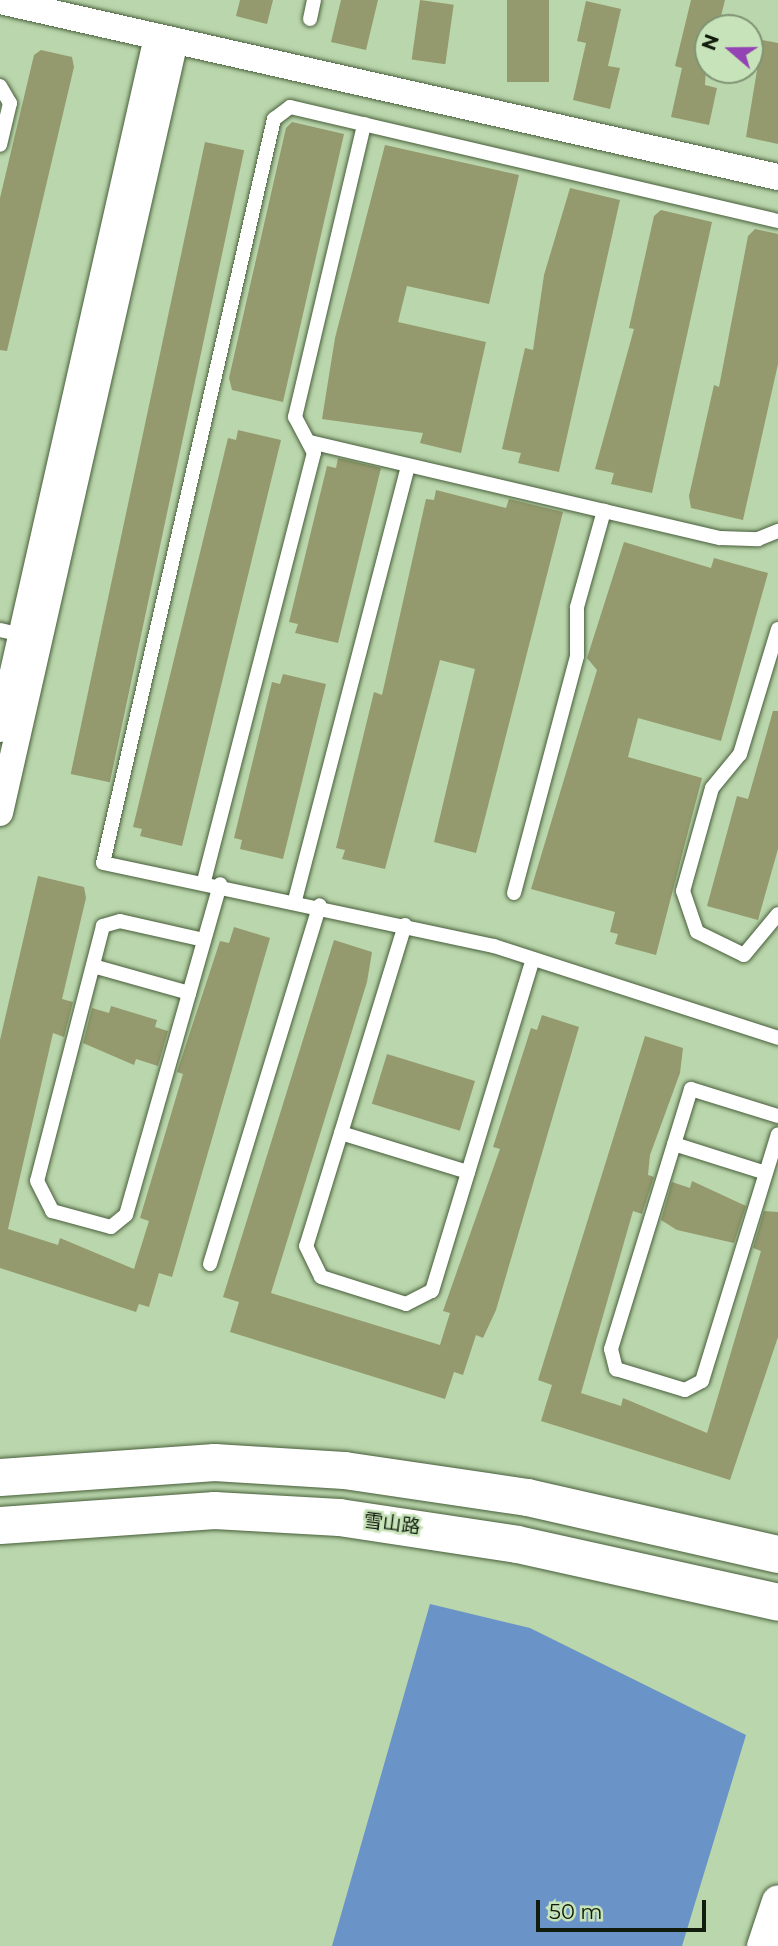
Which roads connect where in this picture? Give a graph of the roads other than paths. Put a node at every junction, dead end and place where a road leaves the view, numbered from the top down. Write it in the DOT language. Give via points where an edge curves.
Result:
graph roads {
  1 [pos="314,0"];
  2 [pos="0,1"];
  3 [pos="310,19"];
  4 [pos="166,39"];
  5 [pos="0,86"];
  6 [pos="364,124"];
  7 [pos="0,145"];
  8 [pos="778,177"];
  9 [pos="778,221"];
  10 [pos="310,442"];
  11 [pos="408,465"];
  12 [pos="604,511"];
  13 [pos="778,531"];
  14 [pos="778,629"];
  15 [pos="11,632"];
  16 [pos="7,662"];
  17 [pos="0,729"];
  18 [pos="0,813"];
  19 [pos="204,881"];
  20 [pos="220,884"];
  21 [pos="514,893"];
  22 [pos="295,900"];
  23 [pos="320,905"];
  24 [pos="778,914"];
  25 [pos="405,925"];
  26 [pos="204,940"];
  27 [pos="533,959"];
  28 [pos="93,966"];
  29 [pos="189,993"];
  30 [pos="778,1038"];
  31 [pos="778,1116"];
  32 [pos="341,1133"];
  33 [pos="778,1134"];
  34 [pos="674,1144"];
  35 [pos="468,1172"];
  36 [pos="766,1173"];
  37 [pos="210,1264"];
  38 [pos="0,1477"];
  39 [pos="0,1525"];
  40 [pos="778,1554"];
  41 [pos="778,1602"];
  42 [pos="778,1901"];
  43 [pos="763,1946"];
  1 -- 3 [label="lane"];
  2 -- 4 [label="street"];
  4 -- 8 [label="street"];
  4 -- 15 [label="street"];
  4 -- 18 [label="street"];
  5 -- 7 [label="lane" via="10,103"];
  6 -- 9 [label="lane"];
  6 -- 10 [label="lane" via="295,417"];
  6 -- 19 [label="lane" via="290,107 274,119 103,863"];
  10 -- 11 [label="lane"];
  10 -- 19 [label="lane" via="314,453"];
  11 -- 12 [label="lane"];
  11 -- 22 [label="lane"];
  12 -- 13 [label="lane" via="720,538 758,539"];
  12 -- 21 [label="lane" via="577,607 577,656"];
  14 -- 24 [label="lane" via="740,754 712,788 683,891 697,932 744,955"];
  15 -- 16 [label="street"];
  16 -- 17 [label="street"];
  19 -- 20 [label="lane"];
  20 -- 22 [label="lane"];
  20 -- 26 [label="lane"];
  22 -- 23 [label="lane"];
  23 -- 25 [label="lane"];
  23 -- 37 [label="lane"];
  25 -- 27 [label="lane"];
  25 -- 32 [label="lane"];
  26 -- 28 [label="lane" via="109,923"];
  26 -- 29 [label="lane"];
  27 -- 30 [label="lane"];
  27 -- 35 [label="lane"];
  28 -- 29 [label="lane"];
  28 -- 29 [label="lane" via="37,1181 52,1211 111,1227 126,1215"];
  31 -- 34 [label="lane" via="691,1089"];
  32 -- 35 [label="lane"];
  32 -- 35 [label="lane" via="306,1246 309,1261 321,1277 406,1304 432,1291"];
  33 -- 36 [label="lane"];
  34 -- 36 [label="lane"];
  34 -- 36 [label="lane" via="611,1349 616,1369 673,1387 685,1390 702,1381"];
  38 -- 40 [label="main road" via="214,1462 344,1470 527,1497"];
  39 -- 41 [label="main road, 雪山路" via="214,1510 339,1517 517,1544"];
  42 -- 43 [label="street"];
}
